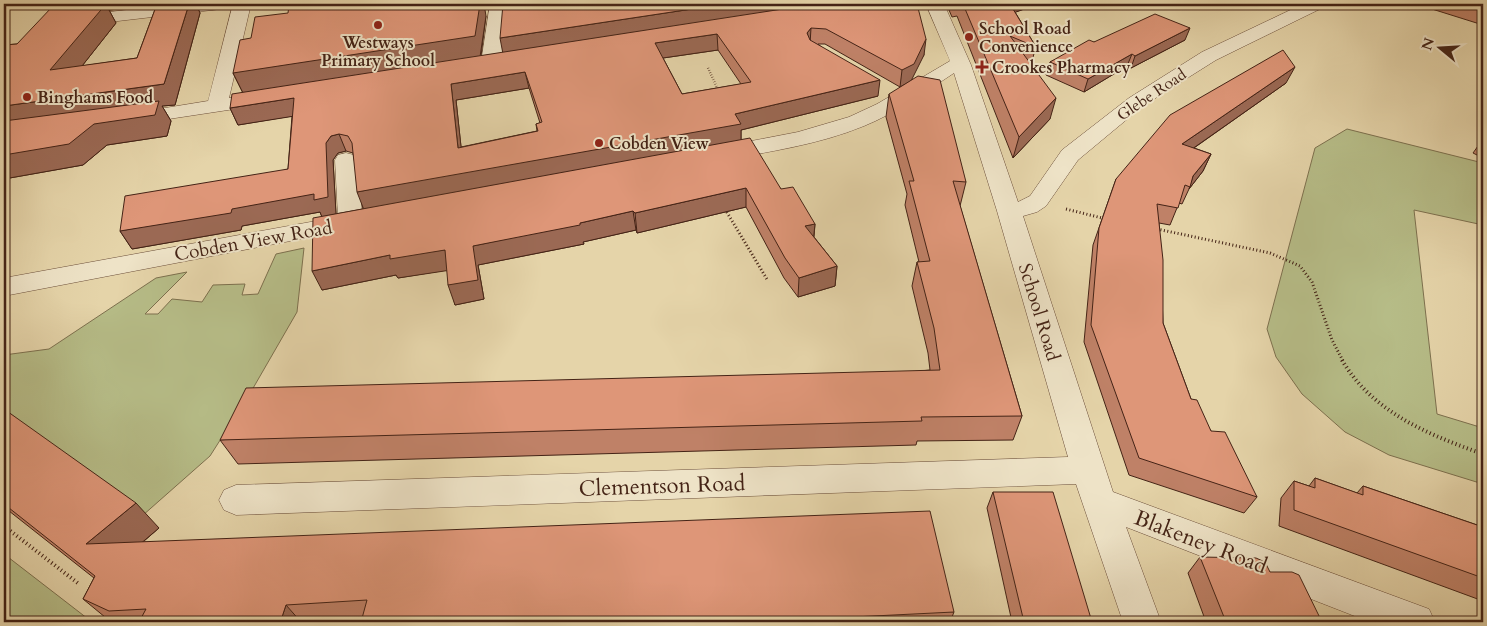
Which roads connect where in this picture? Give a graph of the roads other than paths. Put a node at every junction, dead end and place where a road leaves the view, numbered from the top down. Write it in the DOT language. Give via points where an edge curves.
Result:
graph roads {
  1 [pos="220,4"];
  2 [pos="242,4"];
  3 [pos="935,4"];
  4 [pos="1316,4"];
  5 [pos="497,6"];
  6 [pos="71,21"];
  7 [pos="960,65"];
  8 [pos="471,66"];
  9 [pos="285,96"];
  10 [pos="217,107"];
  11 [pos="110,122"];
  12 [pos="693,159"];
  13 [pos="346,160"];
  14 [pos="1009,211"];
  15 [pos="4,288"];
  16 [pos="1093,486"];
  17 [pos="236,500"];
  18 [pos="1142,622"];
  19 [pos="1416,622"];
  1 -- 6 [label="street"];
  2 -- 10 [label="street"];
  3 -- 7 [label="street, School Road"];
  4 -- 14 [label="street, Glebe Road" via="1209,56 1136,102 1070,155 1038,201 1030,207"];
  5 -- 8 [label="street" via="500,62"];
  7 -- 12 [label="street" via="892,94 875,113 834,140 796,139"];
  7 -- 14 [label="street, School Road"];
  9 -- 10 [label="street"];
  10 -- 11 [label="street"];
  13 -- 15 [label="street, Cobden View Road" via="360,221"];
  14 -- 16 [label="street, School Road"];
  16 -- 17 [label="street, Clementson Road"];
  16 -- 18 [label="street, School Road"];
  16 -- 19 [label="street, Blakeney Road"];
}
